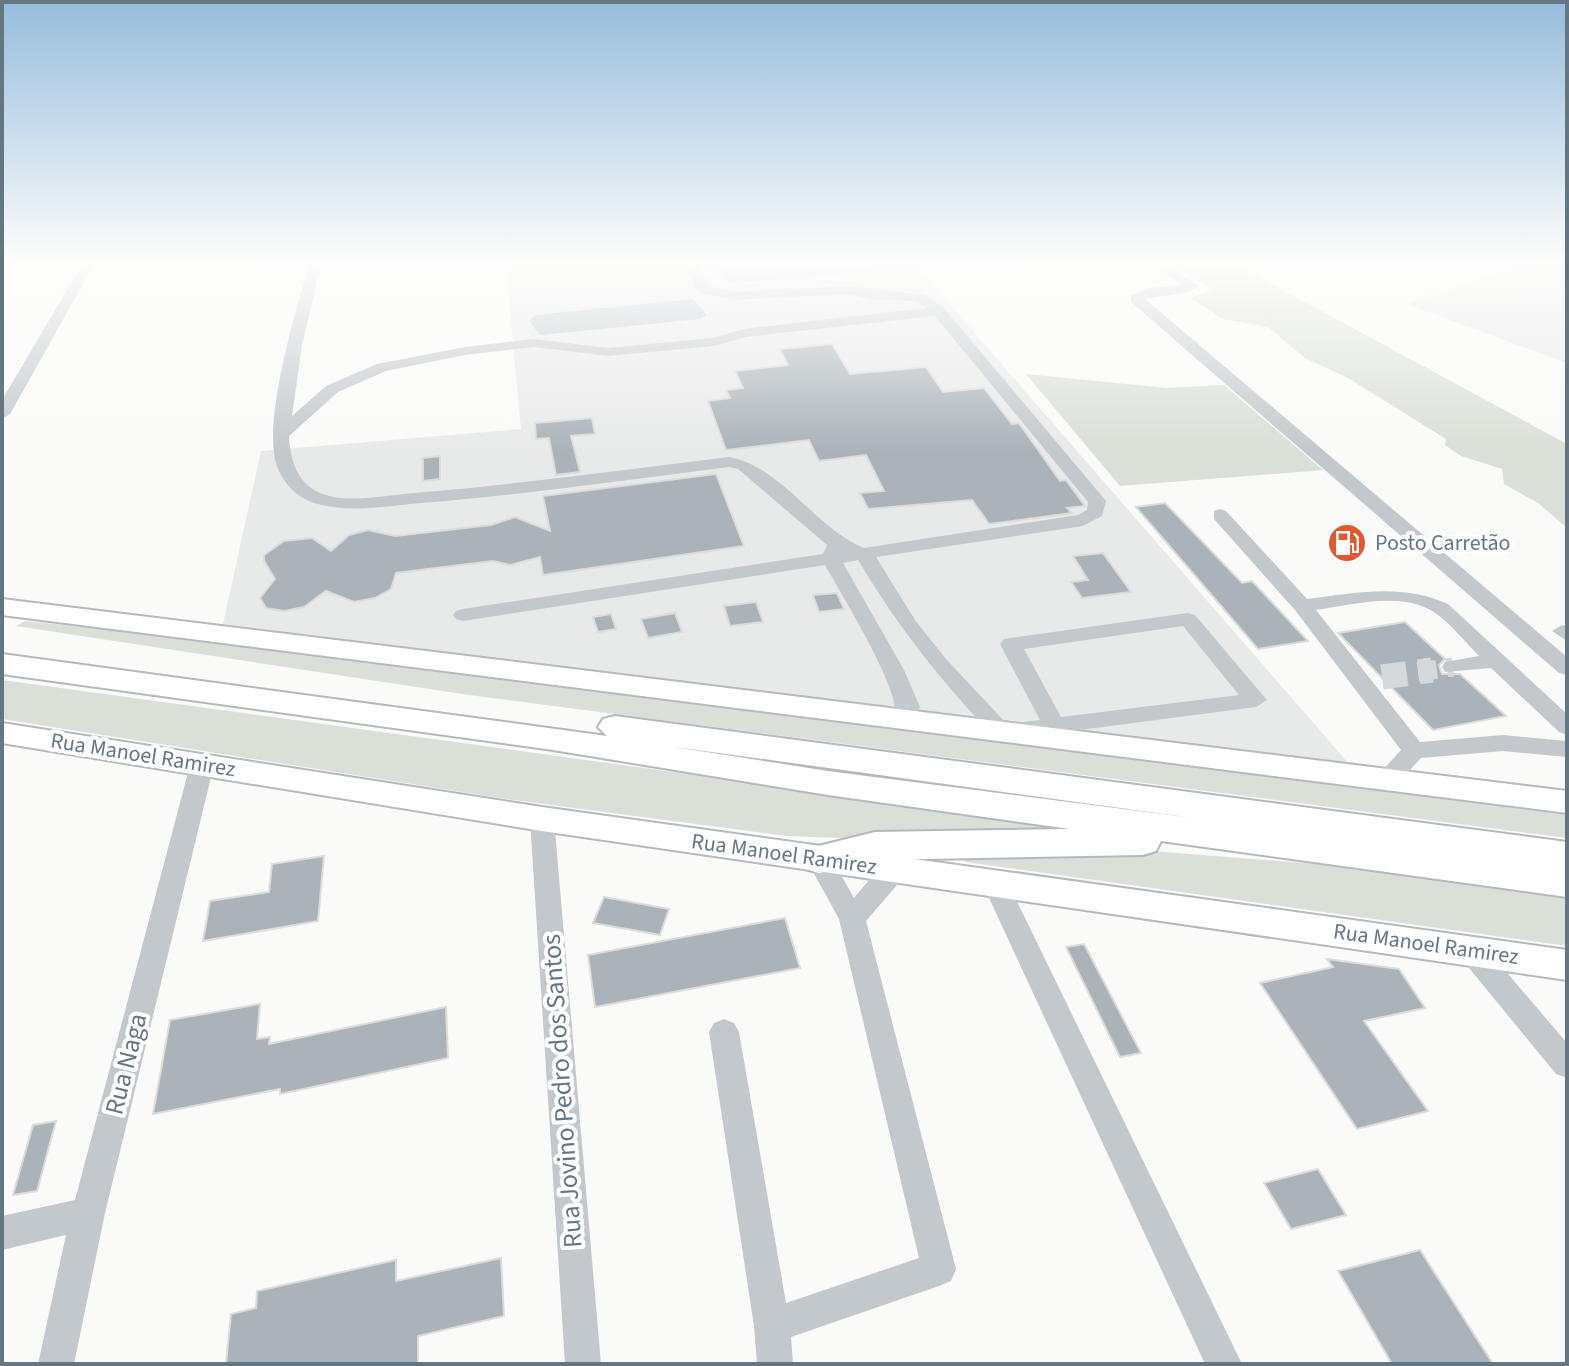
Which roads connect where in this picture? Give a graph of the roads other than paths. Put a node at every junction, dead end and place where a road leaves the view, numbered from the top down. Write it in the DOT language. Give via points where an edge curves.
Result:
graph roads {
  1 [pos="53,325"];
  2 [pos="300,325"];
  3 [pos="817,325"];
  4 [pos="950,325"];
  5 [pos="1166,325"];
  6 [pos="2,414"];
  7 [pos="281,435"];
  8 [pos="1220,515"];
  9 [pos="834,551"];
  10 [pos="865,555"];
  11 [pos="1302,606"];
  12 [pos="2,607"];
  13 [pos="463,615"];
  14 [pos="2,644"];
  15 [pos="1496,660"];
  16 [pos="2,664"];
  17 [pos="938,664"];
  18 [pos="1453,667"];
  19 [pos="1567,668"];
  20 [pos="111,669"];
  21 [pos="893,670"];
  22 [pos="906,718"];
  23 [pos="1054,725"];
  24 [pos="1567,727"];
  25 [pos="1002,732"];
  26 [pos="2,733"];
  27 [pos="35,738"];
  28 [pos="2,744"];
  29 [pos="1567,749"];
  30 [pos="1414,751"];
  31 [pos="202,765"];
  32 [pos="1385,781"];
  33 [pos="1567,802"];
  34 [pos="542,819"];
  35 [pos="1270,841"];
  36 [pos="1567,856"];
  37 [pos="819,859"];
  38 [pos="897,870"];
  39 [pos="1567,882"];
  40 [pos="996,885"];
  41 [pos="852,918"];
  42 [pos="1470,949"];
  43 [pos="1567,965"];
  44 [pos="724,1032"];
  45 [pos="1567,1065"];
  46 [pos="88,1213"];
  47 [pos="2,1233"];
  48 [pos="772,1326"];
  49 [pos="56,1364"];
  50 [pos="583,1364"];
  51 [pos="775,1364"];
  52 [pos="1224,1364"];
  1 -- 6 [label="street"];
  2 -- 7 [label="street"];
  3 -- 7 [label="street" via="638,350 608,352 534,343 418,359 382,367 332,389"];
  4 -- 10 [label="street" via="1097,501 1096,512 1083,520"];
  5 -- 19 [label="street"];
  7 -- 9 [label="street" via="280,456 294,482 321,500 460,495 729,462 758,474"];
  8 -- 11 [label="street"];
  9 -- 10 [label="street"];
  9 -- 13 [label="street"];
  9 -- 21 [label="street"];
  10 -- 17 [label="street"];
  11 -- 15 [label="street" via="1406,594 1423,598 1441,608"];
  11 -- 30 [label="street" via="1371,679"];
  12 -- 22 [label="main road"];
  14 -- 20 [label="highway"];
  15 -- 18 [label="street"];
  15 -- 24 [label="street"];
  16 -- 20 [label="highway"];
  17 -- 21 [label="street"];
  17 -- 25 [label="street"];
  20 -- 35 [label="highway" via="828,783"];
  20 -- 36 [label="highway"];
  21 -- 22 [label="street" via="909,707"];
  22 -- 25 [label="main road"];
  23 -- 23 [label="street" via="1011,644 1188,619 1256,700"];
  23 -- 25 [label="street"];
  25 -- 32 [label="main road"];
  26 -- 27 [label="main road, Rua Manoel Ramirez"];
  27 -- 28 [label="street"];
  27 -- 31 [label="main road, Rua Manoel Ramirez"];
  29 -- 30 [label="street" via="1503,743"];
  30 -- 32 [label="street"];
  31 -- 34 [label="main road, Rua Manoel Ramirez"];
  31 -- 46 [label="street, Rua Naga"];
  32 -- 33 [label="main road"];
  34 -- 37 [label="main road, Rua Manoel Ramirez"];
  34 -- 50 [label="street, Rua Jovino Pedro dos Santos"];
  35 -- 37 [label="highway" via="1254,847 1125,840 875,846"];
  35 -- 39 [label="highway"];
  37 -- 38 [label="main road, Rua Manoel Ramirez"];
  37 -- 41 [label="street"];
  38 -- 40 [label="main road, Rua Manoel Ramirez"];
  38 -- 41 [label="street"];
  40 -- 42 [label="main road, Rua Manoel Ramirez"];
  40 -- 52 [label="street"];
  41 -- 48 [label="street" via="939,1269"];
  42 -- 43 [label="main road, Rua Manoel Ramirez"];
  42 -- 45 [label="street"];
  44 -- 48 [label="street"];
  46 -- 47 [label="street"];
  46 -- 49 [label="street, Rua Naga"];
  48 -- 51 [label="street"];
}
